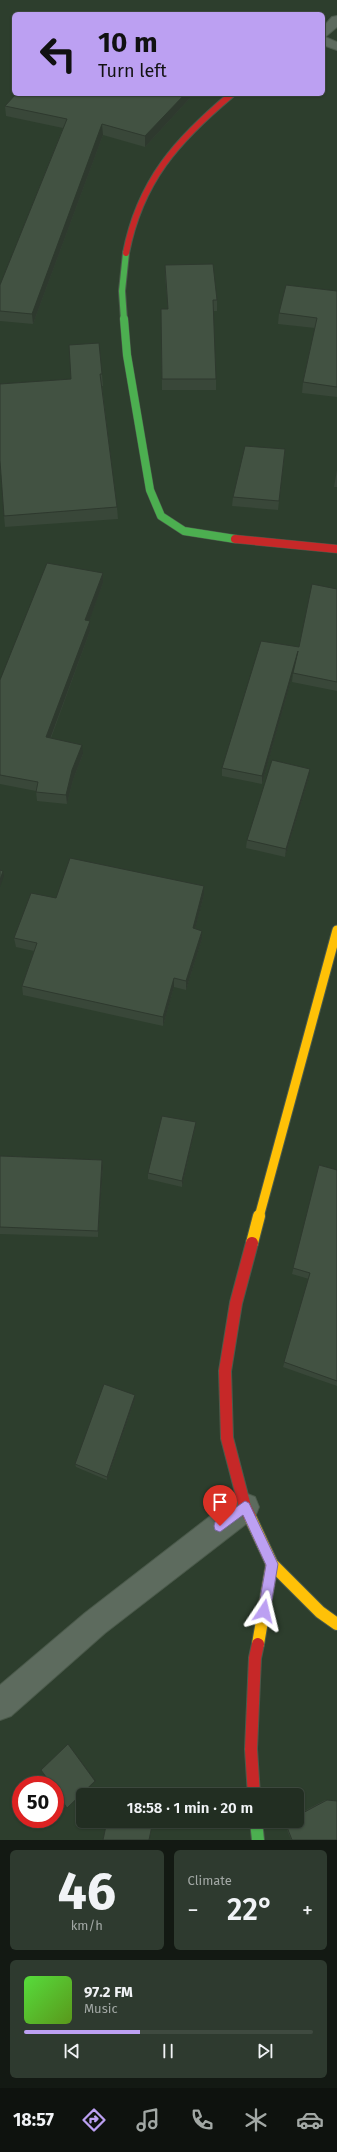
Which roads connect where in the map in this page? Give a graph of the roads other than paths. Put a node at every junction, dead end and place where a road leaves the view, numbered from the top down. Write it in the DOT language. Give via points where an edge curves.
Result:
graph roads {
  1 [pos="337,20"];
  2 [pos="325,32"];
  3 [pos="325,42"];
  4 [pos="337,46"];
  5 [pos="230,96"];
  6 [pos="337,549"];
  7 [pos="337,930"];
  8 [pos="245,1507"];
  9 [pos="272,1564"];
  10 [pos="337,1624"];
  11 [pos="0,1705"];
  12 [pos="254,1788"];
  13 [pos="257,1828"];
  14 [pos="258,1840"];
  1 -- 2 [label="street"];
  3 -- 4 [label="street"];
  5 -- 6 [label="street" via="207,114 170,154 144,196 128,238 122,291 127,355 150,490 161,516 184,531 223,538"];
  7 -- 8 [label="street" via="236,1304 225,1371 227,1438"];
  8 -- 9 [label="street"];
  8 -- 11 [label="street" via="95,1623"];
  9 -- 10 [label="street" via="320,1612"];
  9 -- 12 [label="street" via="255,1658 251,1749"];
  13 -- 14 [label="street"];
}
